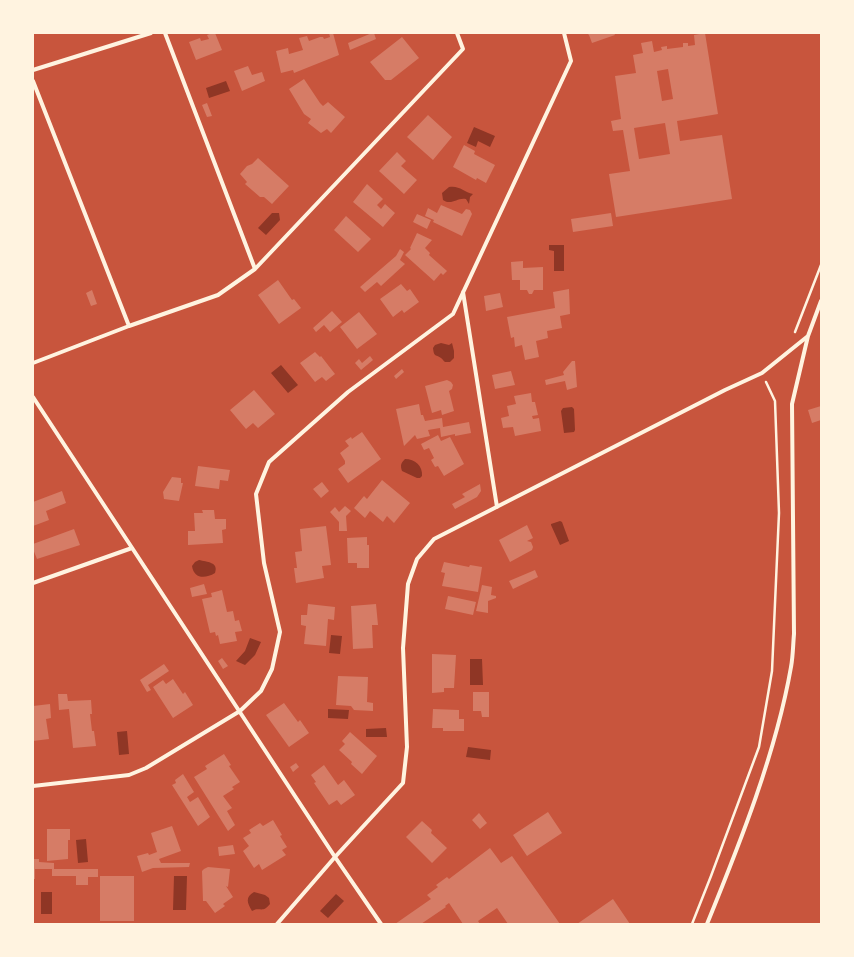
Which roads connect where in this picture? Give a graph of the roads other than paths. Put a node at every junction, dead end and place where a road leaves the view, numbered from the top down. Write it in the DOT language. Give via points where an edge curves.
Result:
graph roads {
  1 [pos="151,33"];
  2 [pos="165,33"];
  3 [pos="457,33"];
  4 [pos="564,33"];
  5 [pos="33,70"];
  6 [pos="33,81"];
  7 [pos="255,269"];
  8 [pos="463,292"];
  9 [pos="821,301"];
  10 [pos="129,326"];
  11 [pos="808,336"];
  12 [pos="33,364"];
  13 [pos="33,397"];
  14 [pos="498,507"];
  15 [pos="132,548"];
  16 [pos="33,583"];
  17 [pos="240,711"];
  18 [pos="33,786"];
  19 [pos="335,857"];
  20 [pos="277,924"];
  21 [pos="382,924"];
  22 [pos="707,924"];
  1 -- 5 [label="street"];
  2 -- 7 [label="street"];
  3 -- 7 [label="street" via="463,49"];
  4 -- 8 [label="street" via="572,61"];
  6 -- 10 [label="street"];
  7 -- 10 [label="street" via="218,295"];
  8 -- 14 [label="street"];
  8 -- 17 [label="street" via="453,314 348,392 269,462 256,494 264,563 280,632 272,668 261,691"];
  9 -- 11 [label="street"];
  10 -- 12 [label="street"];
  11 -- 14 [label="street" via="762,373"];
  11 -- 22 [label="street" via="792,404 794,634 791,667 762,775"];
  13 -- 15 [label="street"];
  14 -- 19 [label="street" via="434,539 417,559 408,584 403,648 406,747 403,784"];
  15 -- 16 [label="street"];
  15 -- 17 [label="street"];
  17 -- 18 [label="street" via="146,768 129,775"];
  17 -- 19 [label="street"];
  19 -- 20 [label="street"];
  19 -- 21 [label="street"];
}
